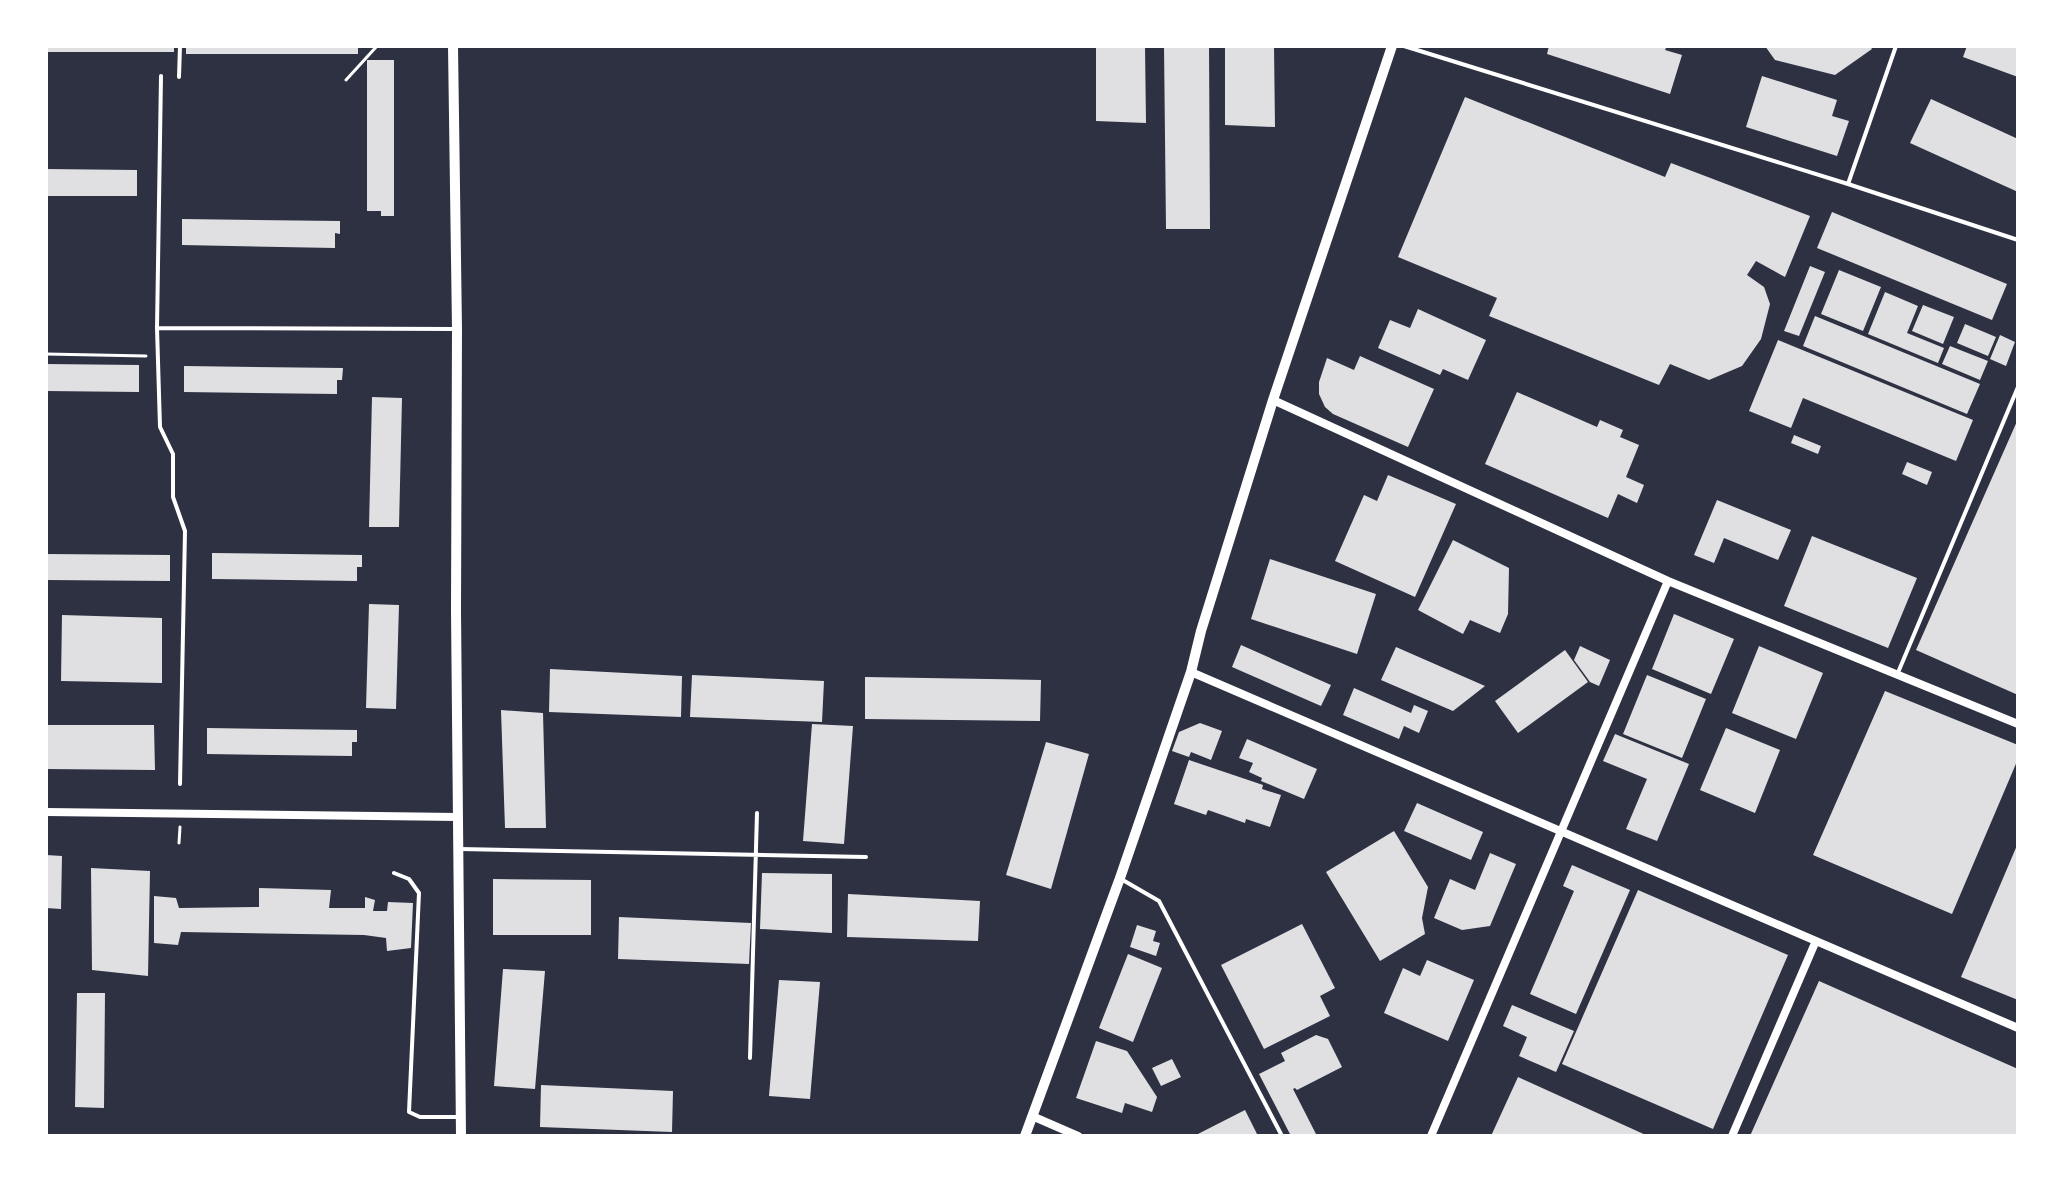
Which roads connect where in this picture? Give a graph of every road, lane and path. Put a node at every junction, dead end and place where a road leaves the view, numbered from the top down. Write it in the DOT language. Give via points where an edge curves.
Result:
graph roads {
  1 [pos="180,46"];
  2 [pos="377,46"];
  3 [pos="453,46"];
  4 [pos="1392,46"];
  5 [pos="1404,46"];
  6 [pos="1896,46"];
  7 [pos="161,76"];
  8 [pos="179,77"];
  9 [pos="346,80"];
  10 [pos="1848,184"];
  11 [pos="2018,240"];
  12 [pos="157,328"];
  13 [pos="457,329"];
  14 [pos="46,354"];
  15 [pos="159,356"];
  16 [pos="2018,387"];
  17 [pos="1273,400"];
  18 [pos="1668,581"];
  19 [pos="1191,672"];
  20 [pos="1897,675"];
  21 [pos="2018,724"];
  22 [pos="180,784"];
  23 [pos="46,812"];
  24 [pos="757,813"];
  25 [pos="180,814"];
  26 [pos="458,817"];
  27 [pos="1561,831"];
  28 [pos="179,843"];
  29 [pos="458,849"];
  30 [pos="756,854"];
  31 [pos="866,857"];
  32 [pos="394,873"];
  33 [pos="1120,878"];
  34 [pos="1815,943"];
  35 [pos="2018,1028"];
  36 [pos="750,1058"];
  37 [pos="1032,1116"];
  38 [pos="461,1117"];
  39 [pos="461,1136"];
  40 [pos="1025,1136"];
  41 [pos="1078,1136"];
  42 [pos="1282,1136"];
  43 [pos="1431,1136"];
  44 [pos="1732,1136"];
  1 -- 8 [label="lane"];
  2 -- 9 [label="path"];
  3 -- 13 [label="street"];
  4 -- 17 [label="street"];
  5 -- 10 [label="lane"];
  6 -- 10 [label="lane"];
  7 -- 12 [label="lane"];
  10 -- 11 [label="lane"];
  12 -- 13 [label="lane"];
  12 -- 15 [label="lane"];
  13 -- 26 [label="street"];
  14 -- 15 [label="path"];
  15 -- 22 [label="lane" via="160,427 173,454 173,497 185,531"];
  16 -- 20 [label="lane"];
  17 -- 18 [label="street"];
  17 -- 19 [label="street"];
  18 -- 20 [label="street"];
  18 -- 27 [label="street"];
  19 -- 27 [label="street"];
  19 -- 33 [label="street"];
  20 -- 21 [label="street"];
  23 -- 25 [label="street"];
  24 -- 30 [label="lane"];
  25 -- 26 [label="street"];
  25 -- 28 [label="path"];
  26 -- 29 [label="street"];
  27 -- 34 [label="street"];
  27 -- 43 [label="street"];
  29 -- 30 [label="lane"];
  29 -- 38 [label="street"];
  30 -- 31 [label="lane"];
  30 -- 36 [label="lane"];
  32 -- 38 [label="lane" via="409,879 419,893 409,1112"];
  33 -- 37 [label="street"];
  33 -- 42 [label="lane" via="1159,901"];
  34 -- 35 [label="street"];
  34 -- 44 [label="street"];
  37 -- 40 [label="street"];
  37 -- 41 [label="street"];
  38 -- 39 [label="street"];
}
